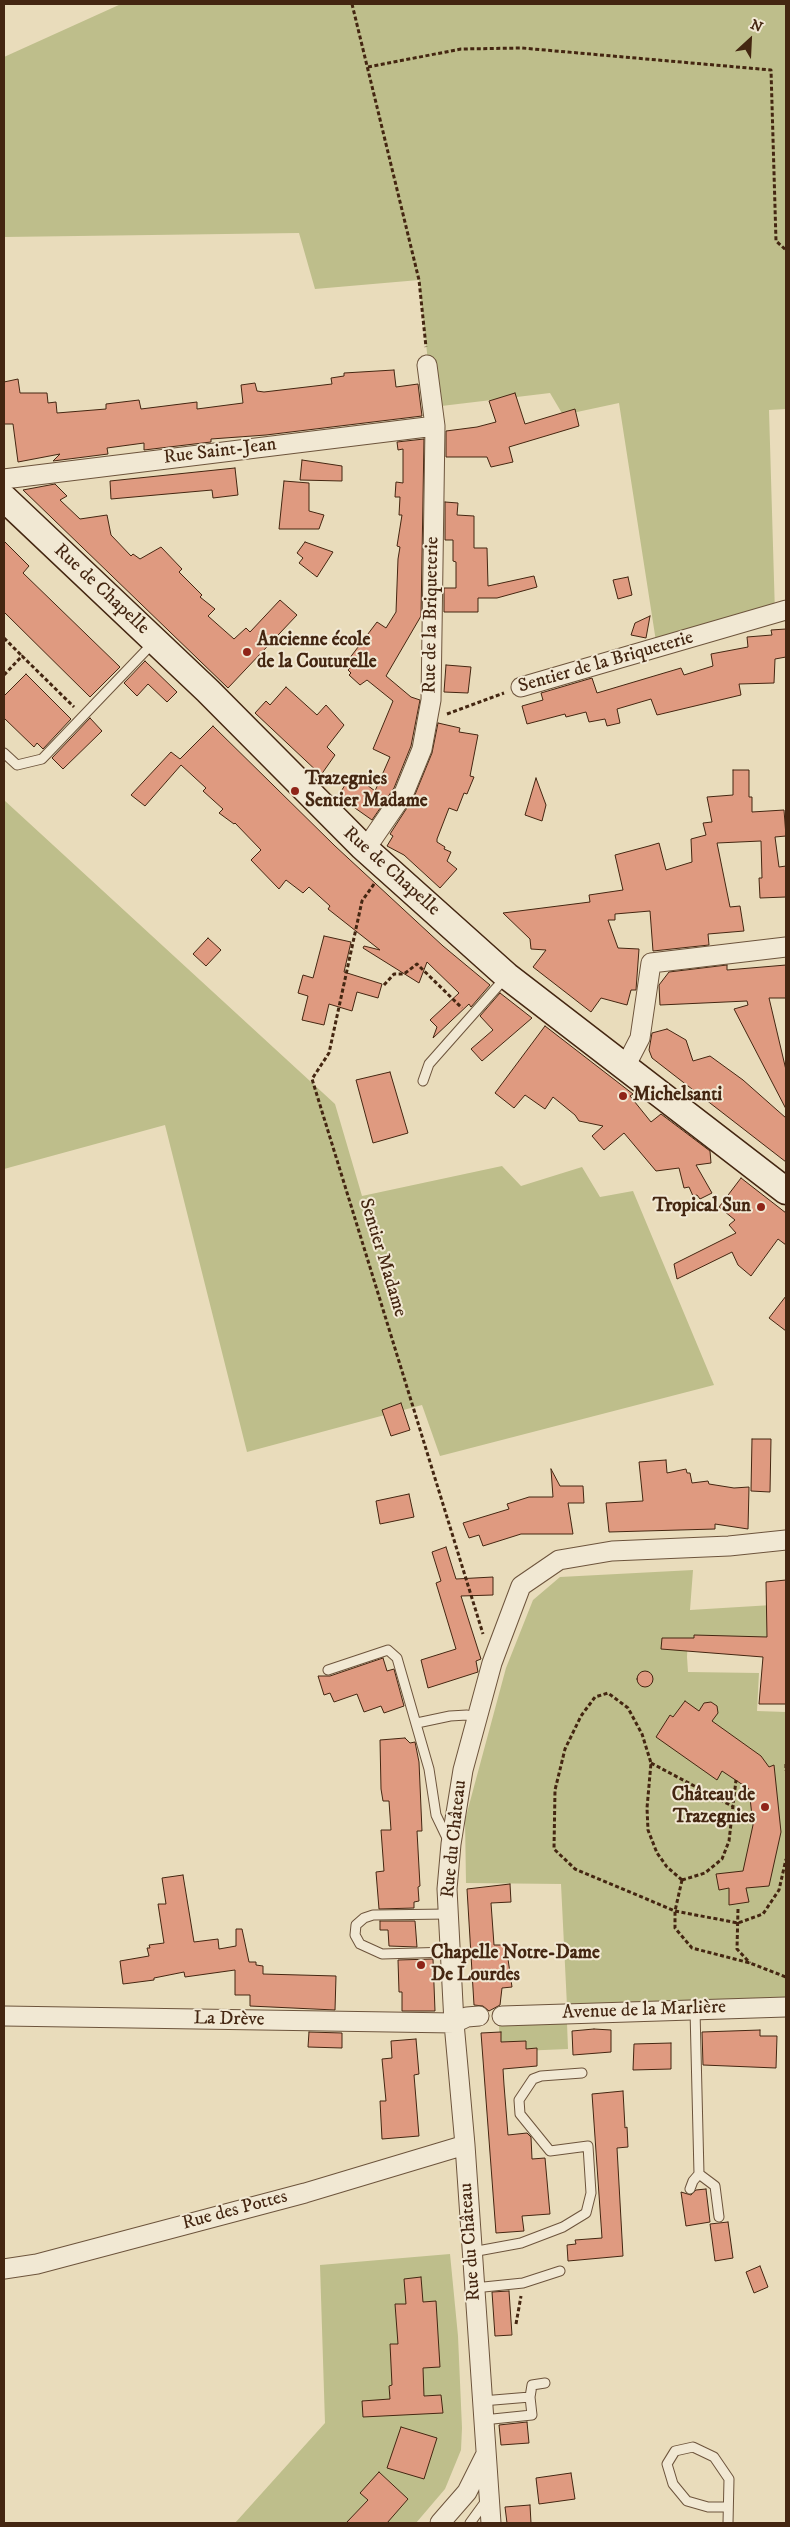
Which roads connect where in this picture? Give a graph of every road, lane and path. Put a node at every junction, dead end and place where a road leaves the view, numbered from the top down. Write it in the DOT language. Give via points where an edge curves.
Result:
graph roads {
  1 [pos="352,4"];
  2 [pos="368,67"];
  3 [pos="786,250"];
  4 [pos="427,365"];
  5 [pos="435,426"];
  6 [pos="4,479"];
  7 [pos="4,498"];
  8 [pos="786,610"];
  9 [pos="4,638"];
  10 [pos="155,641"];
  11 [pos="22,656"];
  12 [pos="4,674"];
  13 [pos="520,688"];
  14 [pos="84,716"];
  15 [pos="427,720"];
  16 [pos="4,753"];
  17 [pos="363,847"];
  18 [pos="386,868"];
  19 [pos="786,947"];
  20 [pos="507,976"];
  21 [pos="384,985"];
  22 [pos="470,1016"];
  23 [pos="625,1067"];
  24 [pos="422,1082"];
  25 [pos="786,1191"];
  26 [pos="786,1540"];
  27 [pos="492,1663"];
  28 [pos="328,1670"];
  29 [pos="477,1719"];
  30 [pos="417,1723"];
  31 [pos="651,1763"];
  32 [pos="786,1764"];
  33 [pos="786,1771"];
  34 [pos="736,1780"];
  35 [pos="732,1806"];
  36 [pos="451,1844"];
  37 [pos="786,1859"];
  38 [pos="682,1880"];
  39 [pos="738,1909"];
  40 [pos="674,1911"];
  41 [pos="448,1914"];
  42 [pos="738,1923"];
  43 [pos="450,1952"];
  44 [pos="750,1963"];
  45 [pos="786,1977"];
  46 [pos="786,2007"];
  47 [pos="696,2010"];
  48 [pos="4,2016"];
  49 [pos="479,2016"];
  50 [pos="502,2016"];
  51 [pos="454,2023"];
  52 [pos="582,2073"];
  53 [pos="465,2145"];
  54 [pos="699,2174"];
  55 [pos="690,2189"];
  56 [pos="719,2217"];
  57 [pos="472,2252"];
  58 [pos="4,2270"];
  59 [pos="560,2271"];
  60 [pos="523,2284"];
  61 [pos="474,2288"];
  62 [pos="516,2324"];
  63 [pos="545,2383"];
  64 [pos="530,2397"];
  65 [pos="483,2410"];
  66 [pos="486,2456"];
  67 [pos="489,2498"];
  68 [pos="728,2507"];
  69 [pos="440,2523"];
  70 [pos="470,2523"];
  71 [pos="491,2523"];
  72 [pos="728,2523"];
  1 -- 2 [label="path"];
  2 -- 3 [label="path" via="462,49 522,48 771,70 776,241"];
  2 -- 4 [label="path" via="419,280"];
  4 -- 5 [label="street, Rue de la Briqueterie"];
  5 -- 6 [label="street, Rue Saint-Jean"];
  5 -- 15 [label="street, Rue de la Briqueterie" via="431,700"];
  7 -- 10 [label="main road, Rue de Chapelle"];
  8 -- 13 [label="street, Sentier de la Briqueterie"];
  9 -- 11 [label="path"];
  10 -- 14 [label="lane"];
  10 -- 17 [label="main road, Rue de Chapelle"];
  11 -- 12 [label="path"];
  11 -- 14 [label="path"];
  13 -- 15 [label="path, Sentier de la Briqueterie"];
  14 -- 16 [label="lane" via="42,759 17,765"];
  15 -- 17 [label="street, Rue de la Briqueterie" via="422,749 404,793 373,838"];
  17 -- 18 [label="main road, Rue de Chapelle"];
  18 -- 20 [label="main road, Rue de Chapelle"];
  18 -- 27 [label="path, Sentier Madame" via="362,900 329,1053 312,1080"];
  19 -- 23 [label="street" via="651,963 640,1038"];
  20 -- 22 [label="lane"];
  20 -- 23 [label="main road, Rue de Chapelle"];
  21 -- 22 [label="path" via="394,974 404,974 417,964"];
  22 -- 24 [label="lane" via="429,1064"];
  23 -- 25 [label="main road, Rue de Chapelle"];
  26 -- 27 [label="street, Rue du Château" via="612,1551 559,1560 521,1586"];
  27 -- 29 [label="street, Rue du Château"];
  28 -- 30 [label="lane" via="388,1650 397,1658"];
  29 -- 30 [label="lane" via="467,1715 450,1716"];
  29 -- 36 [label="street, Rue du Château" via="463,1770"];
  30 -- 36 [label="lane" via="436,1815"];
  31 -- 35 [label="path"];
  31 -- 38 [label="path" via="648,1830 666,1867"];
  31 -- 40 [label="path" via="642,1734 628,1708 608,1693 595,1697 581,1716 565,1749 555,1790 554,1849 576,1869"];
  32 -- 33 [label="path"];
  34 -- 35 [label="path"];
  35 -- 38 [label="path" via="729,1841 722,1858 705,1873"];
  36 -- 41 [label="street, Rue du Château"];
  37 -- 42 [label="path" via="780,1890 763,1914"];
  38 -- 40 [label="path"];
  39 -- 42 [label="path"];
  40 -- 42 [label="path"];
  40 -- 44 [label="path" via="674,1928 692,1948"];
  41 -- 43 [label="street, Rue du Château"];
  41 -- 43 [label="lane" via="373,1915 356,1925 355,1935 360,1944 382,1954"];
  42 -- 44 [label="path" via="737,1950"];
  43 -- 51 [label="street, Rue du Château"];
  44 -- 45 [label="path"];
  46 -- 47 [label="street, Avenue de la Marlière"];
  47 -- 50 [label="street, Avenue de la Marlière"];
  47 -- 54 [label="lane"];
  48 -- 51 [label="street, La Drève"];
  49 -- 51 [label="street"];
  51 -- 53 [label="street, Rue du Château"];
  52 -- 57 [label="lane" via="533,2079 519,2100 520,2114 550,2151 588,2146 591,2193 586,2214 563,2227 521,2243"];
  53 -- 57 [label="street, Rue du Château"];
  53 -- 58 [label="street, Rue des Pottes" via="305,2193"];
  54 -- 55 [label="lane"];
  54 -- 56 [label="lane" via="715,2186"];
  57 -- 61 [label="street, Rue du Château"];
  59 -- 60 [label="lane"];
  60 -- 61 [label="lane"];
  60 -- 62 [label="path"];
  61 -- 65 [label="street, Rue du Château"];
  63 -- 64 [label="lane" via="532,2385"];
  64 -- 65 [label="lane"];
  64 -- 65 [label="lane" via="532,2415"];
  65 -- 66 [label="street, Rue du Château"];
  66 -- 67 [label="street, Rue du Château"];
  66 -- 69 [label="street" via="467,2492"];
  67 -- 70 [label="lane"];
  67 -- 71 [label="street, Rue du Château"];
  68 -- 72 [label="lane" via="708,2507 687,2501 673,2484 667,2464 675,2451 694,2447 714,2457 729,2479"];
}
